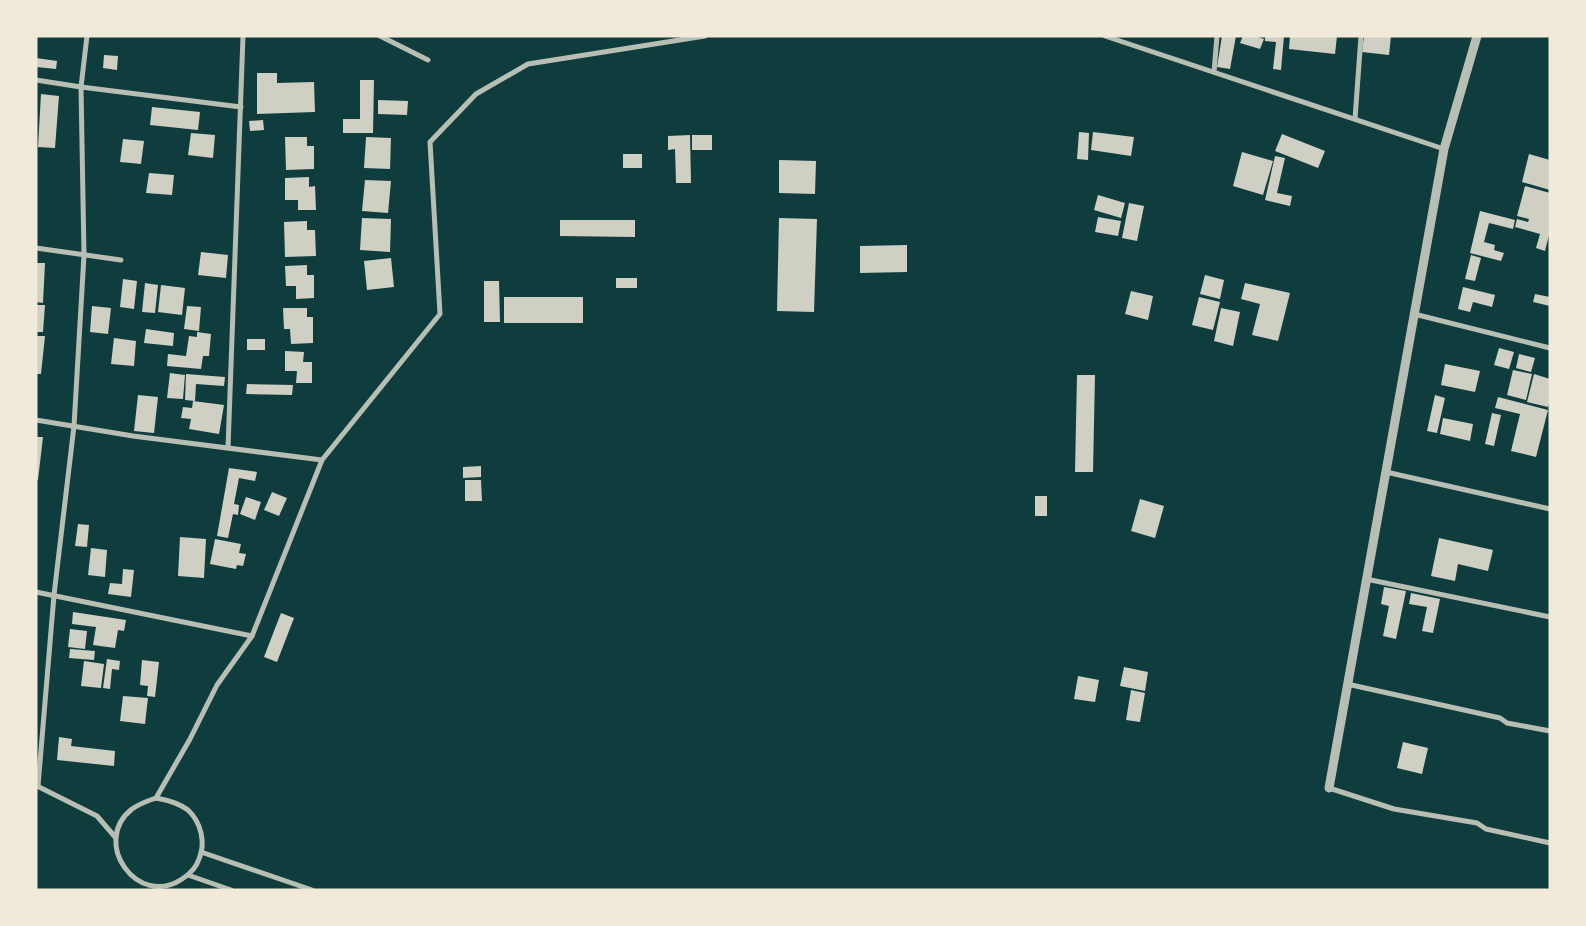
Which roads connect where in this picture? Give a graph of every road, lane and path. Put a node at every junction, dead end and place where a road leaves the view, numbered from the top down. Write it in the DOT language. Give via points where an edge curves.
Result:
graph roads {
  1 [pos="87,36"];
  2 [pos="242,36"];
  3 [pos="380,36"];
  4 [pos="705,36"];
  5 [pos="1106,36"];
  6 [pos="1217,36"];
  7 [pos="1361,36"];
  8 [pos="1477,36"];
  9 [pos="428,60"];
  10 [pos="1214,72"];
  11 [pos="36,80"];
  12 [pos="81,88"];
  13 [pos="241,107"];
  14 [pos="1355,119"];
  15 [pos="1444,149"];
  16 [pos="36,248"];
  17 [pos="84,255"];
  18 [pos="121,260"];
  19 [pos="1414,314"];
  20 [pos="1550,348"];
  21 [pos="36,420"];
  22 [pos="74,426"];
  23 [pos="228,448"];
  24 [pos="322,460"];
  25 [pos="1386,472"];
  26 [pos="1550,509"];
  27 [pos="1366,579"];
  28 [pos="36,592"];
  29 [pos="54,595"];
  30 [pos="1550,616"];
  31 [pos="252,636"];
  32 [pos="1347,684"];
  33 [pos="1550,731"];
  34 [pos="37,786"];
  35 [pos="1329,788"];
  36 [pos="156,798"];
  37 [pos="116,838"];
  38 [pos="1550,843"];
  39 [pos="202,852"];
  40 [pos="188,875"];
  41 [pos="148,888"];
  42 [pos="231,890"];
  43 [pos="312,890"];
  1 -- 12 [label="street"];
  2 -- 13 [label="street"];
  3 -- 9 [label="street"];
  4 -- 24 [label="street" via="528,64 476,94 430,142 440,314"];
  5 -- 10 [label="street"];
  6 -- 10 [label="street"];
  7 -- 14 [label="street"];
  8 -- 15 [label="street"];
  10 -- 14 [label="street"];
  11 -- 12 [label="street"];
  12 -- 13 [label="street"];
  12 -- 17 [label="street"];
  13 -- 23 [label="street"];
  14 -- 15 [label="street"];
  15 -- 19 [label="street"];
  16 -- 17 [label="street"];
  17 -- 18 [label="street"];
  17 -- 22 [label="street"];
  19 -- 20 [label="street"];
  19 -- 25 [label="street"];
  21 -- 22 [label="street"];
  22 -- 23 [label="street"];
  22 -- 29 [label="street"];
  23 -- 24 [label="street"];
  24 -- 31 [label="street"];
  25 -- 26 [label="street"];
  25 -- 27 [label="street"];
  27 -- 30 [label="street"];
  27 -- 32 [label="street"];
  28 -- 29 [label="street"];
  29 -- 31 [label="street"];
  29 -- 34 [label="street"];
  31 -- 36 [label="street" via="217,685"];
  32 -- 33 [label="street"];
  32 -- 35 [label="street"];
  34 -- 37 [label="street" via="97,816"];
  35 -- 38 [label="street" via="1394,809 1477,824"];
  36 -- 37 [label="street" via="131,810 119,826"];
  36 -- 39 [label="street" via="188,810 202,834"];
  37 -- 41 [label="street" via="120,862 128,873"];
  39 -- 40 [label="street"];
  39 -- 43 [label="street"];
  40 -- 41 [label="street" via="177,882"];
  40 -- 42 [label="street"];
}
